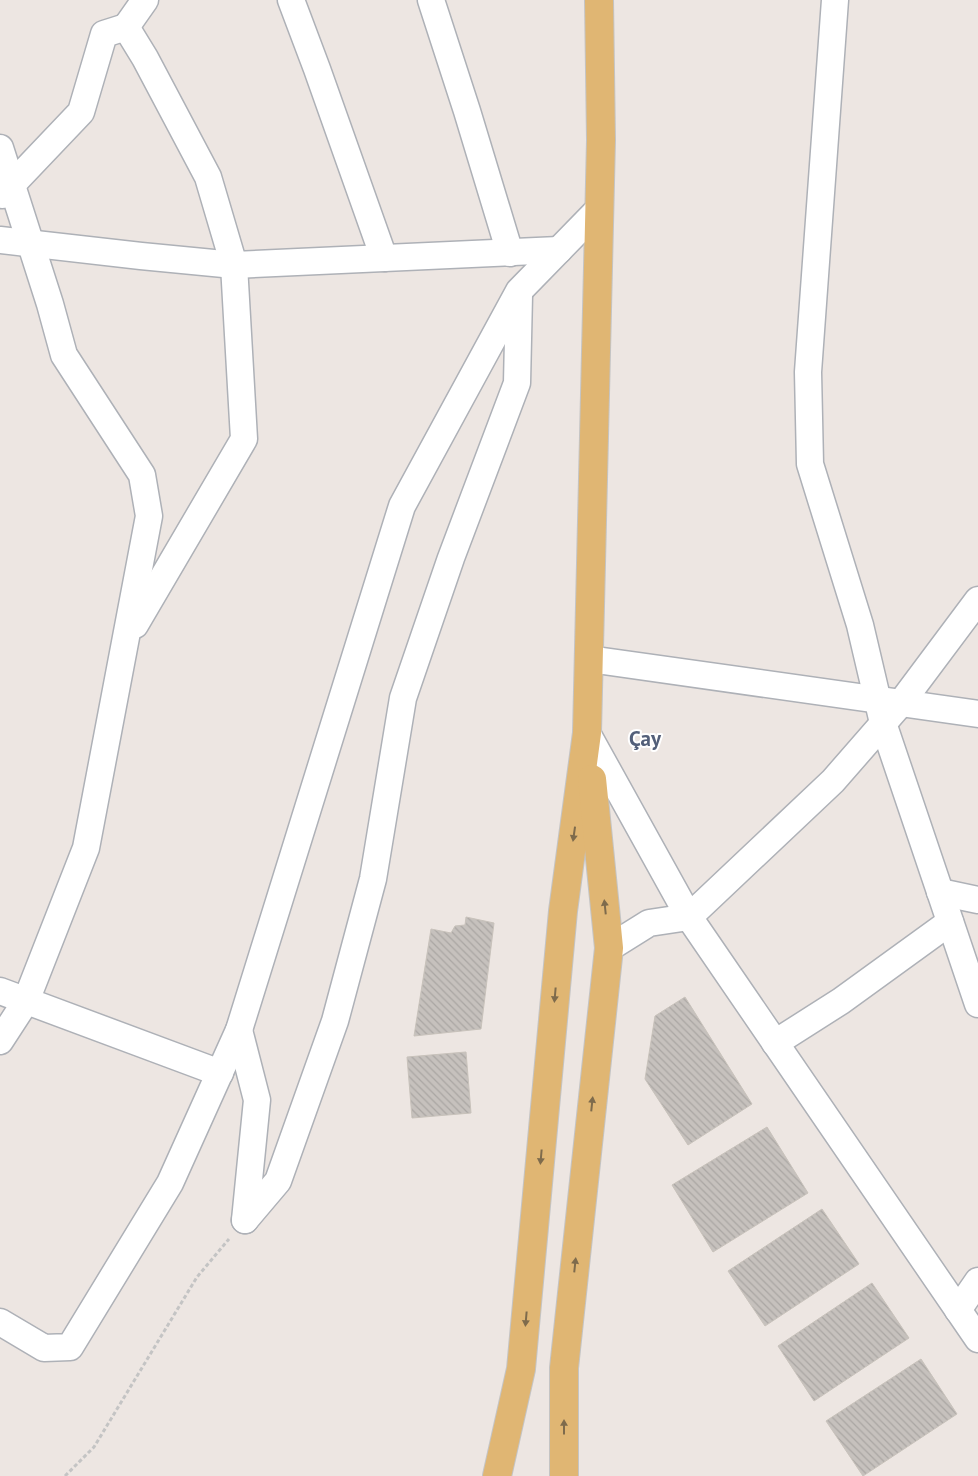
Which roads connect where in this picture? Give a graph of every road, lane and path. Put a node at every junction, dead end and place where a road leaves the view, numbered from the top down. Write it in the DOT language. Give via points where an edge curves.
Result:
graph roads {
  1 [pos="145,0"];
  2 [pos="291,0"];
  3 [pos="431,0"];
  4 [pos="599,0"];
  5 [pos="835,0"];
  6 [pos="126,27"];
  7 [pos="0,148"];
  8 [pos="6,191"];
  9 [pos="600,209"];
  10 [pos="0,240"];
  11 [pos="30,243"];
  12 [pos="559,250"];
  13 [pos="510,252"];
  14 [pos="384,258"];
  15 [pos="234,265"];
  16 [pos="519,291"];
  17 [pos="978,600"];
  18 [pos="125,641"];
  19 [pos="589,658"];
  20 [pos="887,708"];
  21 [pos="978,714"];
  22 [pos="587,733"];
  23 [pos="940,892"];
  24 [pos="978,900"];
  25 [pos="689,917"];
  26 [pos="950,922"];
  27 [pos="609,948"];
  28 [pos="0,991"];
  29 [pos="26,1001"];
  30 [pos="978,1004"];
  31 [pos="239,1030"];
  32 [pos="0,1041"];
  33 [pos="775,1043"];
  34 [pos="220,1073"];
  35 [pos="245,1220"];
  36 [pos="978,1281"];
  37 [pos="958,1310"];
  38 [pos="0,1322"];
  39 [pos="978,1339"];
  40 [pos="65,1476"];
  41 [pos="497,1476"];
  42 [pos="564,1476"];
  1 -- 6 [label="street"];
  2 -- 14 [label="street"];
  3 -- 13 [label="street"];
  4 -- 9 [label="main road"];
  5 -- 20 [label="street" via="808,372 810,464"];
  6 -- 8 [label="street" via="104,34 81,112"];
  6 -- 15 [label="street" via="208,177"];
  7 -- 8 [label="street"];
  8 -- 11 [label="street"];
  9 -- 12 [label="street"];
  9 -- 19 [label="main road"];
  10 -- 11 [label="street"];
  11 -- 15 [label="street"];
  11 -- 18 [label="street" via="64,355 142,475 149,516"];
  12 -- 13 [label="street"];
  12 -- 16 [label="street"];
  13 -- 14 [label="street"];
  14 -- 15 [label="street"];
  15 -- 18 [label="street" via="244,439"];
  16 -- 31 [label="street" via="402,506"];
  16 -- 35 [label="street" via="517,384 451,558 403,698 373,879 335,1021 278,1181"];
  17 -- 20 [label="street"];
  18 -- 29 [label="street" via="86,848"];
  19 -- 20 [label="street"];
  19 -- 22 [label="main road"];
  20 -- 21 [label="street"];
  20 -- 23 [label="street"];
  20 -- 25 [label="street" via="833,781"];
  22 -- 25 [label="street"];
  27 -- 22 [label="main road, one-way"];
  22 -- 41 [label="main road, one-way" via="563,910 521,1369"];
  23 -- 24 [label="street"];
  23 -- 26 [label="street"];
  25 -- 27 [label="street" via="649,923"];
  25 -- 33 [label="street"];
  26 -- 30 [label="street"];
  26 -- 33 [label="street" via="841,1001"];
  42 -- 27 [label="main road, one-way" via="564,1368"];
  28 -- 29 [label="street"];
  29 -- 32 [label="street"];
  29 -- 34 [label="street"];
  31 -- 34 [label="street"];
  31 -- 35 [label="street" via="257,1100"];
  33 -- 37 [label="street"];
  34 -- 38 [label="street" via="170,1183 70,1347 44,1348"];
  35 -- 40 [label="path" via="197,1277 94,1446"];
  36 -- 37 [label="street"];
  37 -- 39 [label="street"];
}
